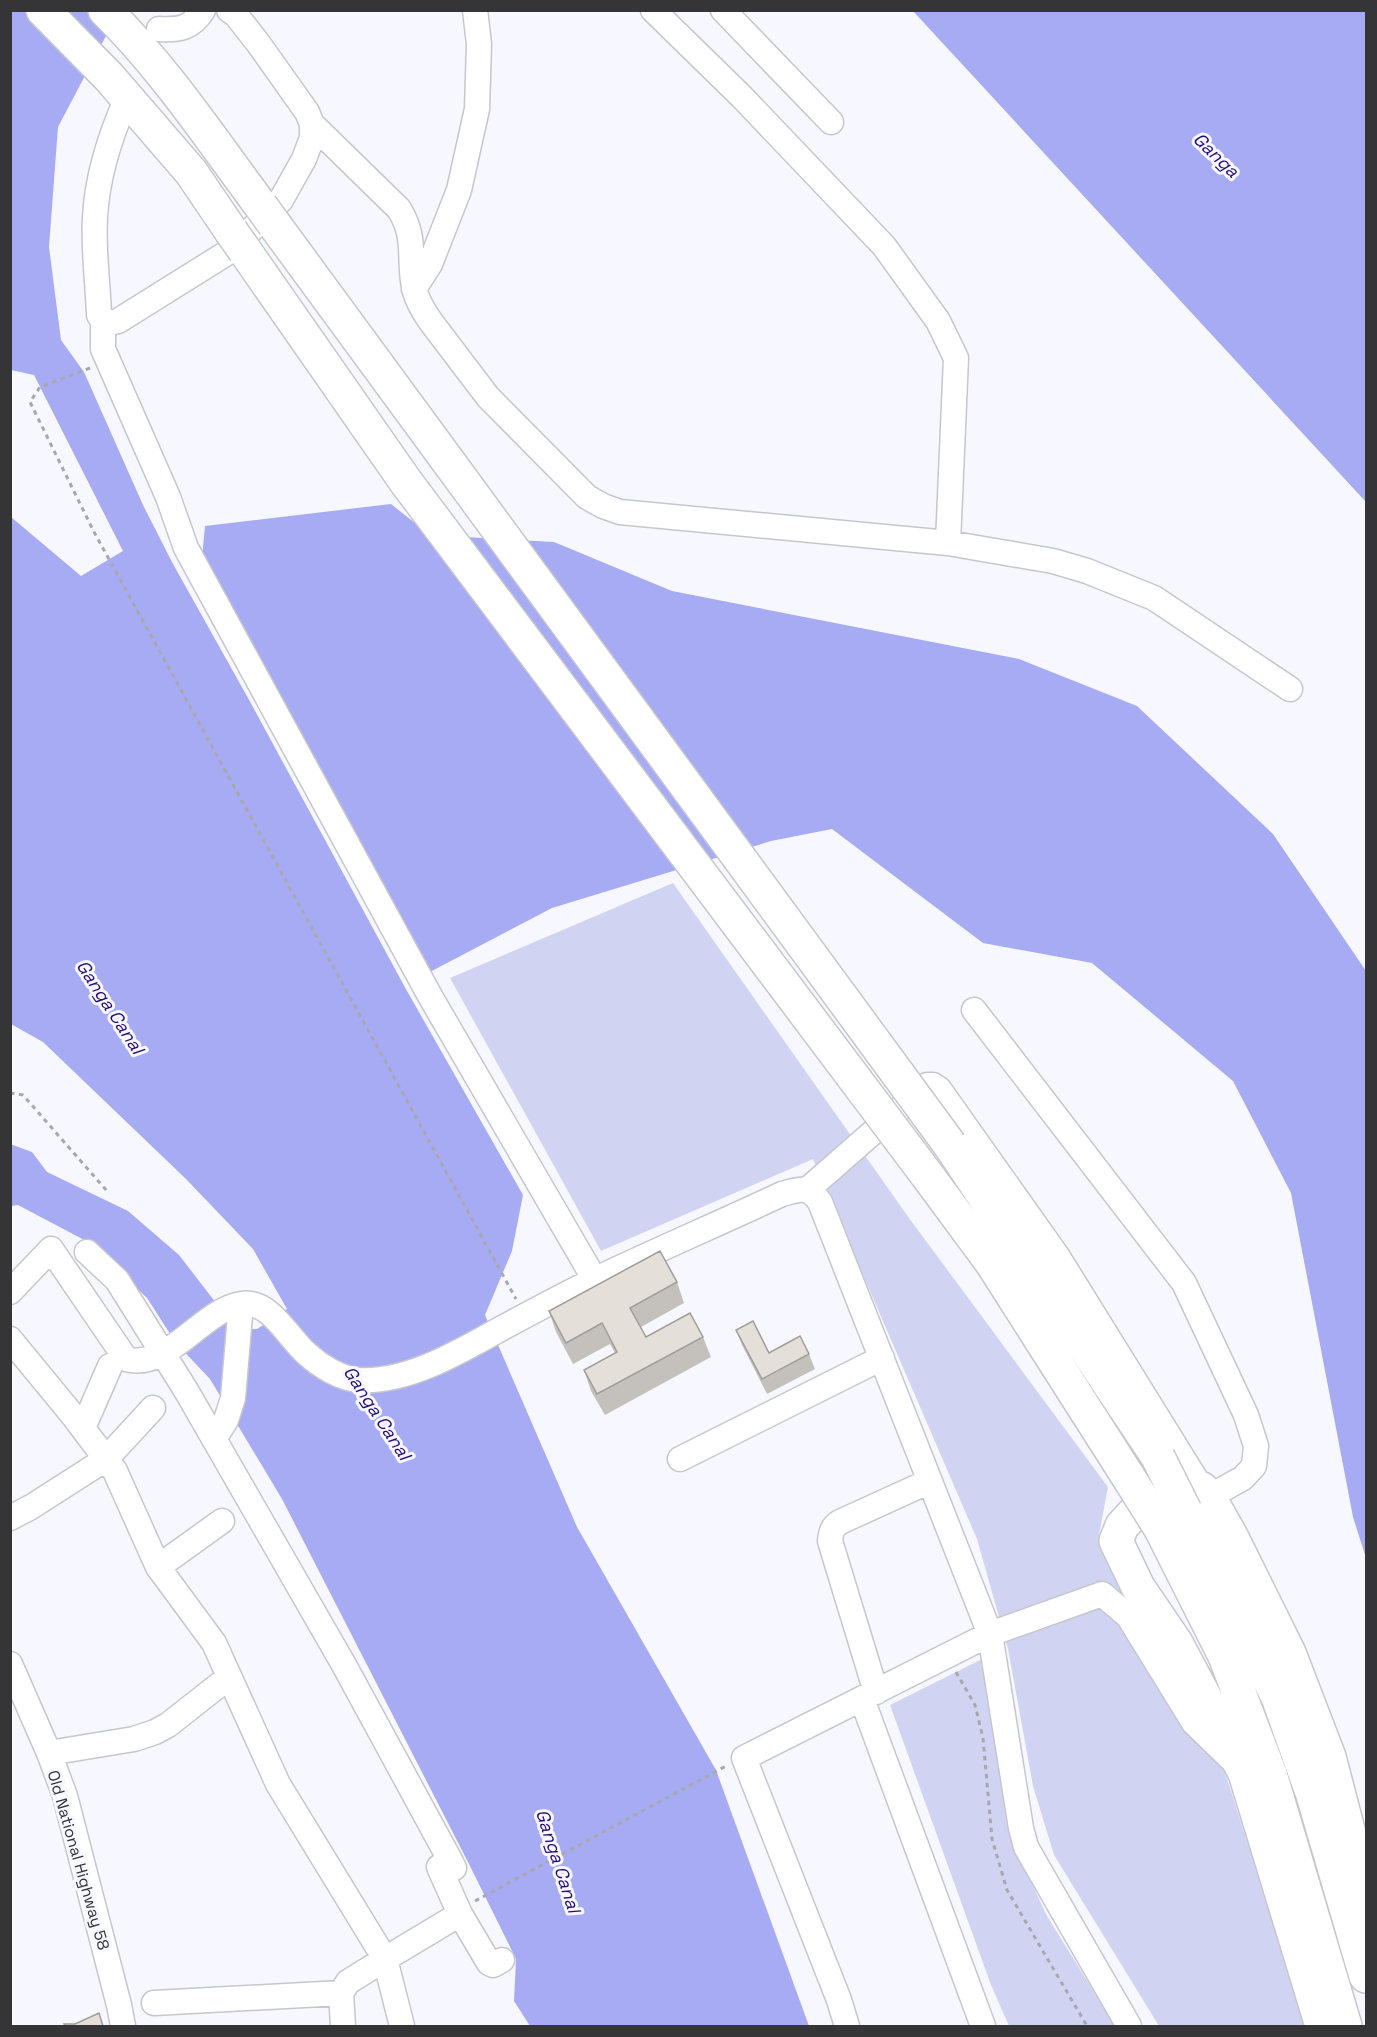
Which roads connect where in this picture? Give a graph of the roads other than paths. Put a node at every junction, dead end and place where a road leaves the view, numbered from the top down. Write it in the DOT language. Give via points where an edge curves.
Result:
graph roads {
  1 [pos="43,10"];
  2 [pos="105,10"];
  3 [pos="203,10"];
  4 [pos="229,10"];
  5 [pos="475,10"];
  6 [pos="653,10"];
  7 [pos="723,10"];
  8 [pos="151,32"];
  9 [pos="118,87"];
  10 [pos="831,122"];
  11 [pos="312,124"];
  12 [pos="414,289"];
  13 [pos="103,321"];
  14 [pos="948,543"];
  15 [pos="1290,689"];
  16 [pos="974,1010"];
  17 [pos="807,1190"];
  18 [pos="87,1252"];
  19 [pos="595,1280"];
  20 [pos="10,1292"];
  21 [pos="232,1307"];
  22 [pos="10,1339"];
  23 [pos="170,1348"];
  24 [pos="882,1358"];
  25 [pos="110,1366"];
  26 [pos="153,1408"];
  27 [pos="84,1428"];
  28 [pos="214,1439"];
  29 [pos="106,1459"];
  30 [pos="680,1459"];
  31 [pos="930,1481"];
  32 [pos="1189,1507"];
  33 [pos="10,1518"];
  34 [pos="222,1521"];
  35 [pos="158,1567"];
  36 [pos="990,1634"];
  37 [pos="10,1664"];
  38 [pos="229,1677"];
  39 [pos="869,1695"];
  40 [pos="49,1753"];
  41 [pos="1245,1772"];
  42 [pos="1366,1899"];
  43 [pos="464,1909"];
  44 [pos="385,1959"];
  45 [pos="502,1960"];
  46 [pos="1366,1976"];
  47 [pos="341,1993"];
  48 [pos="154,2003"];
  49 [pos="114,2015"];
  50 [pos="343,2026"];
  51 [pos="402,2026"];
  52 [pos="847,2026"];
  53 [pos="983,2026"];
  54 [pos="1130,2026"];
  55 [pos="1322,2026"];
  56 [pos="1345,2026"];
  1 -- 9 [label="highway"];
  2 -- 8 [label="highway"];
  3 -- 8 [label="street" via="191,24 178,30"];
  4 -- 11 [label="street" via="258,43"];
  5 -- 12 [label="street" via="477,109 467,155 459,190 434,254"];
  6 -- 14 [label="street" via="884,246 938,321 956,358"];
  7 -- 10 [label="street"];
  8 -- 32 [label="highway, bridge" via="164,75 950,1145"];
  9 -- 13 [label="street" via="95,216 99,315"];
  9 -- 32 [label="highway, bridge" via="190,172 406,482 993,1263 1129,1478"];
  11 -- 12 [label="street" via="399,209 411,237"];
  11 -- 13 [label="street" via="312,138 304,159 281,200 230,251 118,321"];
  12 -- 14 [label="street" via="430,322 488,397 587,497 603,506 620,512"];
  13 -- 19 [label="street" via="103,349 168,497 186,548 430,996"];
  14 -- 15 [label="street" via="1053,561 1154,598"];
  16 -- 32 [label="street" via="1184,1282 1246,1415 1256,1446 1254,1466 1244,1478"];
  17 -- 19 [label="street" via="782,1194"];
  17 -- 24 [label="street" via="820,1202"];
  17 -- 32 [label="street" via="927,1085 939,1089 1058,1257"];
  18 -- 23 [label="street" via="117,1280"];
  19 -- 21 [label="street" via="471,1347 393,1377 358,1380 329,1370 306,1354 274,1317 255,1304"];
  20 -- 23 [label="street" via="51,1249 126,1359 135,1362"];
  21 -- 23 [label="street"];
  21 -- 28 [label="street" via="233,1398"];
  22 -- 27 [label="street"];
  23 -- 28 [label="street"];
  24 -- 30 [label="street"];
  24 -- 31 [label="street"];
  25 -- 27 [label="street"];
  26 -- 29 [label="street"];
  27 -- 29 [label="street"];
  28 -- 43 [label="street" via="344,1665 452,1865 439,1867"];
  29 -- 33 [label="street"];
  29 -- 35 [label="street"];
  31 -- 36 [label="street"];
  31 -- 39 [label="street" via="840,1522 831,1533"];
  32 -- 41 [label="highway" via="1192,1487 1134,1513 1122,1526 1116,1541 1138,1587 1176,1643"];
  32 -- 42 [label="highway" via="1231,1536 1289,1653 1329,1756"];
  32 -- 46 [label="highway" via="1278,1697 1312,1794"];
  32 -- 56 [label="highway" via="1225,1656 1270,1774"];
  34 -- 35 [label="street"];
  35 -- 38 [label="street" via="214,1643"];
  36 -- 39 [label="street"];
  36 -- 41 [label="street" via="1102,1594 1128,1616 1194,1724"];
  36 -- 54 [label="street" via="1026,1847"];
  37 -- 40 [label="street, Old National Highway 58"];
  38 -- 40 [label="street" via="155,1732"];
  38 -- 44 [label="street" via="278,1784"];
  39 -- 52 [label="street" via="744,1758"];
  39 -- 53 [label="street"];
  40 -- 49 [label="street, Old National Highway 58" via="64,1796"];
  41 -- 55 [label="highway"];
  43 -- 44 [label="street"];
  43 -- 45 [label="street" via="489,1963"];
  44 -- 47 [label="street" via="348,1982"];
  44 -- 51 [label="street"];
  47 -- 48 [label="street"];
  47 -- 50 [label="street"];
}
